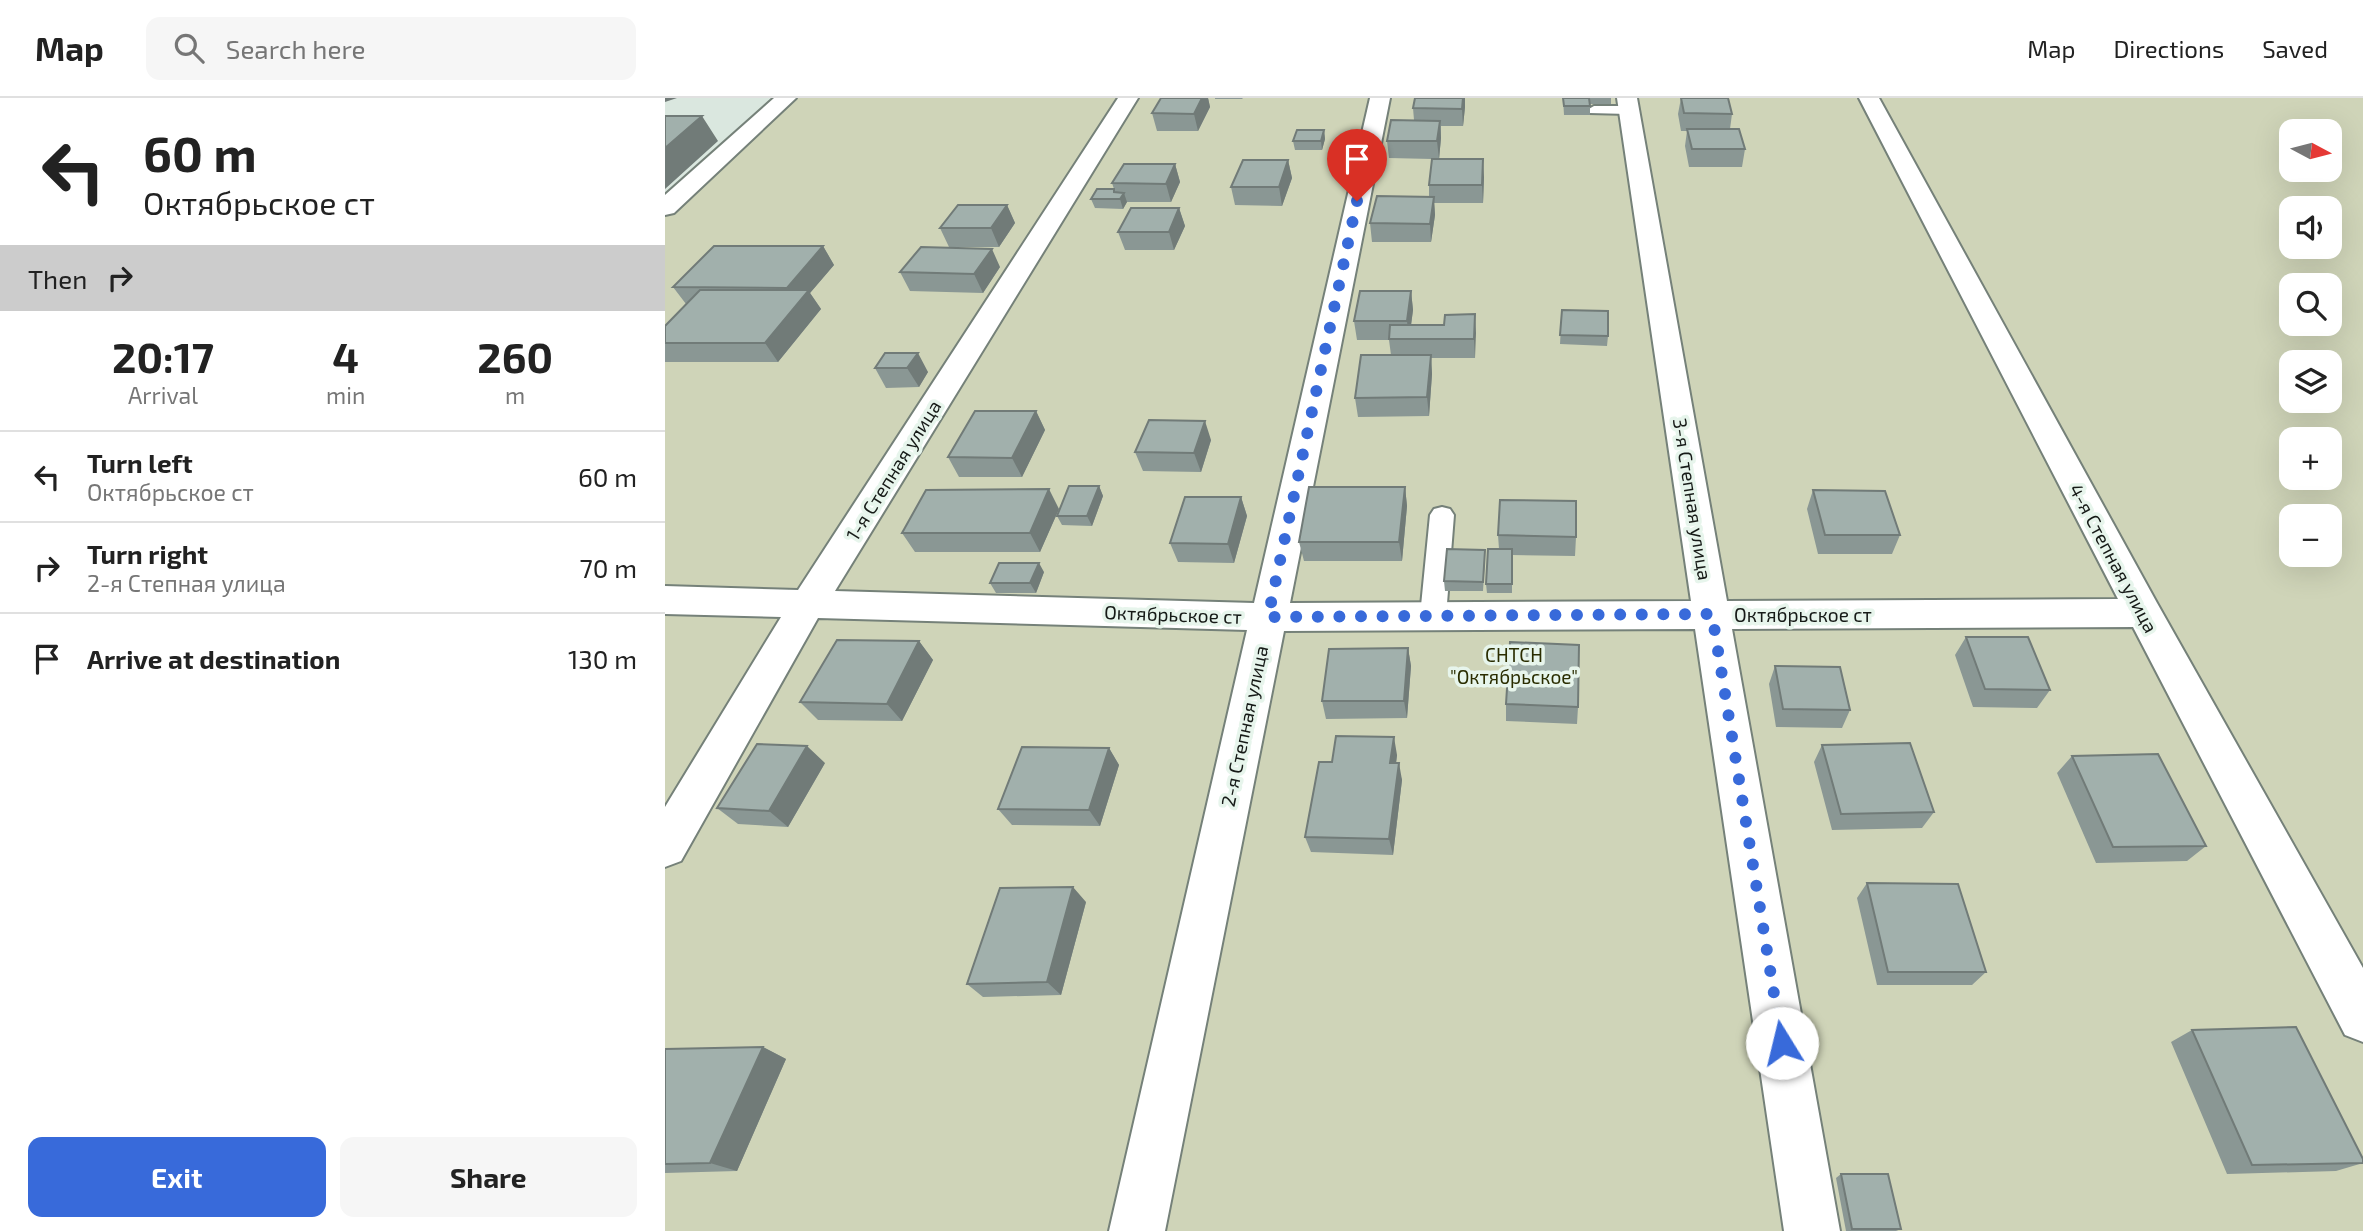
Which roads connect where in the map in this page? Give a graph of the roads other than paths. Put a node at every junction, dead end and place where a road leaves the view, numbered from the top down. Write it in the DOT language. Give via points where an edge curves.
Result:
graph roads {
  1 [pos="786,98"];
  2 [pos="1128,98"];
  3 [pos="1380,98"];
  4 [pos="1870,98"];
  5 [pos="1616,106"];
  6 [pos="665,208"];
  7 [pos="1442,515"];
  8 [pos="665,600"];
  9 [pos="809,604"];
  10 [pos="2144,613"];
  11 [pos="1712,614"];
  12 [pos="1433,616"];
  13 [pos="1268,617"];
  14 [pos="665,847"];
  15 [pos="2363,1017"];
  16 [pos="1137,1231"];
  17 [pos="1812,1231"];
  1 -- 6 [label="street"];
  2 -- 9 [label="street, 1-я Степная улица"];
  3 -- 13 [label="street, 2-я Степная улица"];
  4 -- 10 [label="street, 4-я Степная улица"];
  5 -- 11 [label="street, 3-я Степная улица"];
  7 -- 12 [label="lane"];
  8 -- 9 [label="street, Октябрьское ст"];
  9 -- 13 [label="street, Октябрьское ст"];
  9 -- 14 [label="street, 1-я Степная улица"];
  10 -- 11 [label="street, Октябрьское ст"];
  10 -- 15 [label="street, 4-я Степная улица"];
  11 -- 12 [label="street, Октябрьское ст"];
  11 -- 17 [label="street, 3-я Степная улица"];
  12 -- 13 [label="street, Октябрьское ст"];
  13 -- 16 [label="street, 2-я Степная улица"];
}
